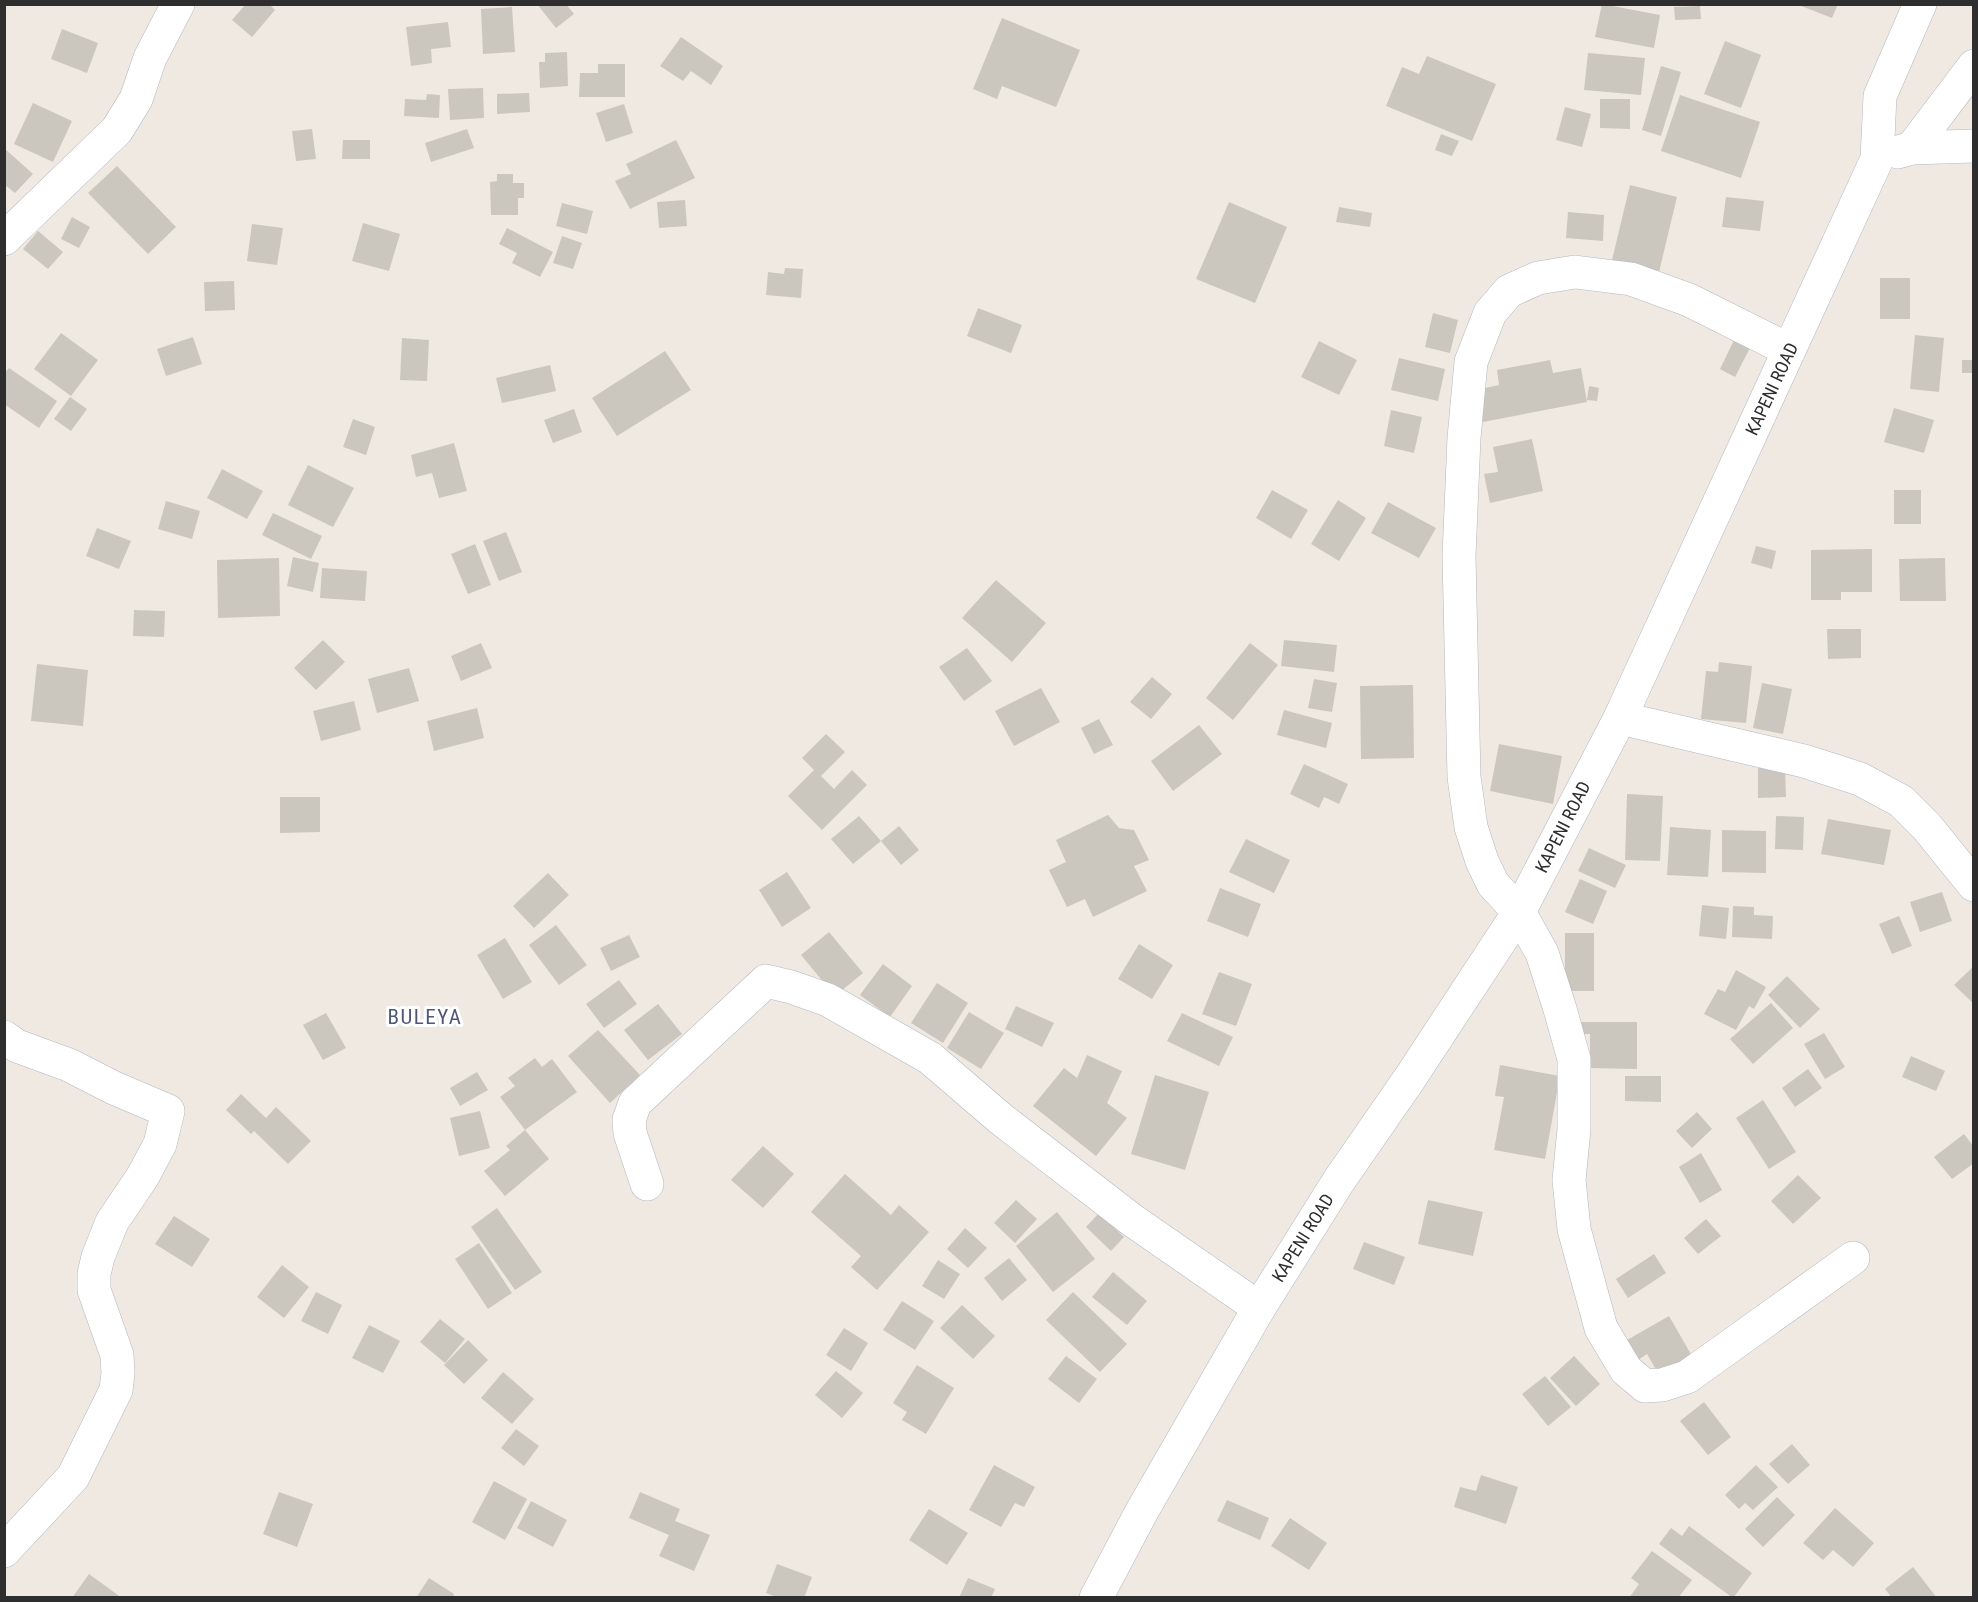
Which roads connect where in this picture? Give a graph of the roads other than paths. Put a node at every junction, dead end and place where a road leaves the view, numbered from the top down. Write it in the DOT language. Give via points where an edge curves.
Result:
graph roads {
  1 [pos="178,4"];
  2 [pos="1920,4"];
  3 [pos="1974,66"];
  4 [pos="1974,146"];
  5 [pos="1912,148"];
  6 [pos="1876,159"];
  7 [pos="4,239"];
  8 [pos="1789,350"];
  9 [pos="1620,718"];
  10 [pos="1974,885"];
  11 [pos="1520,912"];
  12 [pos="4,1037"];
  13 [pos="647,1184"];
  14 [pos="1852,1258"];
  15 [pos="1259,1308"];
  16 [pos="4,1551"];
  17 [pos="1096,1598"];
  1 -- 7 [label="street" via="150,58 136,99 117,130"];
  2 -- 6 [label="street, KAPENI ROAD" via="1880,96"];
  3 -- 5 [label="street"];
  4 -- 5 [label="street"];
  5 -- 6 [label="street"];
  6 -- 8 [label="street, KAPENI ROAD"];
  8 -- 9 [label="street, KAPENI ROAD"];
  8 -- 11 [label="street" via="1689,300 1631,279 1575,272 1538,278 1509,291 1490,313 1471,362 1464,438 1458,556 1463,756 1471,827 1482,861 1493,884"];
  9 -- 10 [label="street" via="1804,761 1860,779 1901,801"];
  9 -- 11 [label="street, KAPENI ROAD"];
  11 -- 14 [label="street" via="1542,953 1574,1059 1569,1180 1574,1229 1601,1328 1626,1370 1645,1386 1687,1377"];
  11 -- 15 [label="street, KAPENI ROAD" via="1338,1182"];
  12 -- 16 [label="street" via="168,1111 160,1144 112,1222 94,1274 94,1290 117,1355 116,1390 73,1477"];
  13 -- 15 [label="street" via="630,1133 629,1120 635,1103 765,981 828,1000 930,1058 1001,1119 1132,1220"];
  15 -- 17 [label="street, KAPENI ROAD"];
}
